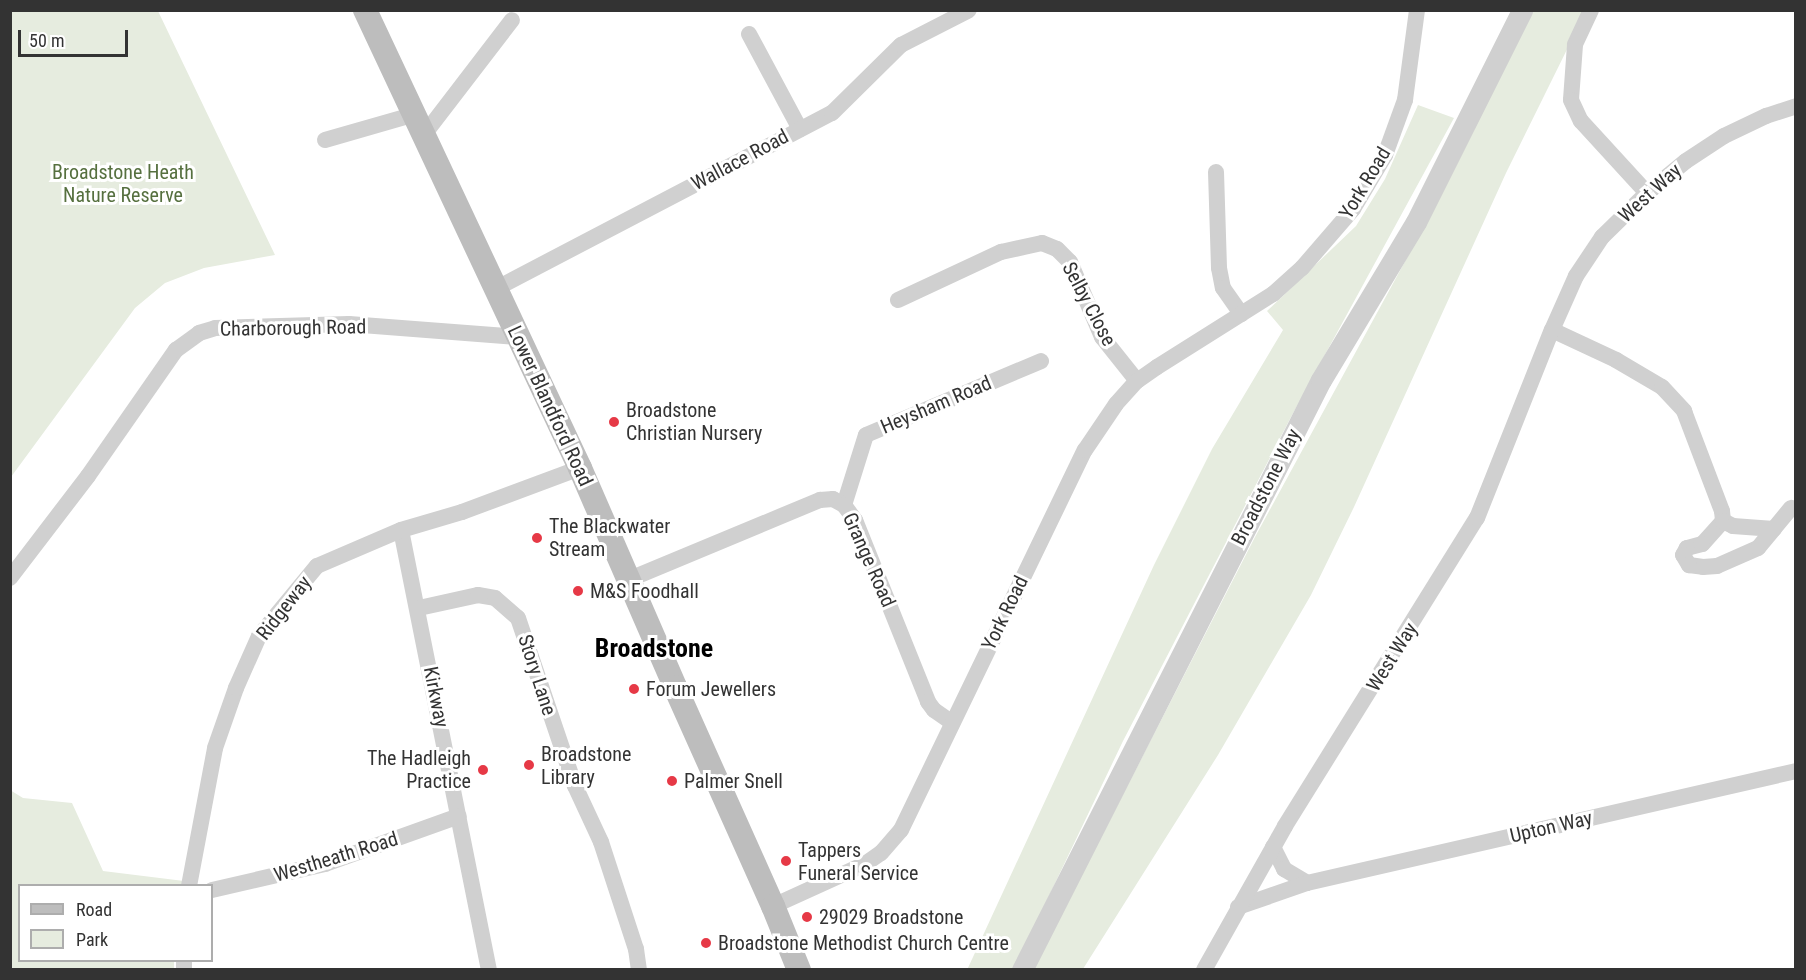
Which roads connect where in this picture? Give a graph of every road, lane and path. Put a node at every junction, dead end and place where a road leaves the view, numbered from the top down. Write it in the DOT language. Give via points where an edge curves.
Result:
graph roads {
  1 [pos="365,10"];
  2 [pos="969,10"];
  3 [pos="1417,10"];
  4 [pos="1522,10"];
  5 [pos="1591,10"];
  6 [pos="512,20"];
  7 [pos="748,34"];
  8 [pos="1796,106"];
  9 [pos="412,115"];
  10 [pos="800,129"];
  11 [pos="423,136"];
  12 [pos="325,140"];
  13 [pos="1216,172"];
  14 [pos="1647,193"];
  15 [pos="495,289"];
  16 [pos="898,300"];
  17 [pos="1241,314"];
  18 [pos="1552,330"];
  19 [pos="518,337"];
  20 [pos="1041,361"];
  21 [pos="1137,381"];
  22 [pos="580,468"];
  23 [pos="844,505"];
  24 [pos="1791,508"];
  25 [pos="1723,521"];
  26 [pos="1774,529"];
  27 [pos="401,530"];
  28 [pos="10,578"];
  29 [pos="630,579"];
  30 [pos="419,608"];
  31 [pos="951,722"];
  32 [pos="1796,771"];
  33 [pos="459,816"];
  34 [pos="1273,847"];
  35 [pos="1307,883"];
  36 [pos="189,884"];
  37 [pos="213,890"];
  38 [pos="773,906"];
  39 [pos="1238,906"];
  40 [pos="489,969"];
  41 [pos="639,969"];
  42 [pos="799,969"];
  43 [pos="1022,969"];
  44 [pos="1204,969"];
  1 -- 9 [label="main road, Lower Blandford Road"];
  2 -- 10 [label="street, Wallace Road" via="902,45 832,114"];
  3 -- 17 [label="street, York Road" via="1406,100 1372,180 1353,209 1302,268 1273,294"];
  4 -- 43 [label="street, Broadstone Way" via="1416,222 1321,380"];
  5 -- 14 [label="street" via="1575,45 1571,99 1581,121"];
  6 -- 11 [label="street"];
  7 -- 10 [label="street"];
  8 -- 14 [label="street, West Way" via="1724,135"];
  9 -- 11 [label="main road, Lower Blandford Road"];
  9 -- 12 [label="street"];
  10 -- 15 [label="street, Wallace Road"];
  11 -- 15 [label="main road, Lower Blandford Road"];
  13 -- 17 [label="street" via="1219,268 1223,288"];
  14 -- 18 [label="street, West Way" via="1602,237 1576,276"];
  15 -- 19 [label="main road, Lower Blandford Road"];
  16 -- 21 [label="street, Selby Close" via="1001,252 1042,243 1057,249 1070,262 1102,337"];
  17 -- 21 [label="street, York Road"];
  18 -- 25 [label="street" via="1662,387 1684,411"];
  18 -- 34 [label="street, West Way" via="1473,526"];
  19 -- 22 [label="main road, Lower Blandford Road"];
  19 -- 28 [label="street, Charborough Road" via="349,324 215,328 199,333 176,350 88,476"];
  20 -- 23 [label="street, Heysham Road" via="866,435"];
  21 -- 31 [label="street, York Road" via="1100,424 1085,450"];
  22 -- 27 [label="street, Ridgeway"];
  22 -- 29 [label="main road, Lower Blandford Road"];
  23 -- 29 [label="street, Grange Road" via="833,499 820,500"];
  23 -- 31 [label="street, Grange Road" via="859,529 928,702"];
  24 -- 26 [label="street"];
  25 -- 26 [label="street" via="1733,526"];
  25 -- 26 [label="street" via="1702,544 1687,548 1683,555 1689,565 1717,566 1742,557 1758,549"];
  27 -- 30 [label="street, Kirkway"];
  27 -- 36 [label="street, Ridgeway" via="317,566 259,636 215,748"];
  29 -- 38 [label="main road, Lower Blandford Road"];
  30 -- 33 [label="street, Kirkway"];
  30 -- 41 [label="street, Story Lane" via="478,595 495,598 518,618 575,786 601,842"];
  31 -- 38 [label="street, York Road" via="900,830 880,853 830,882"];
  32 -- 35 [label="street, Upton Way"];
  33 -- 37 [label="street, Westheath Road" via="325,864"];
  33 -- 40 [label="street, Kirkway"];
  34 -- 35 [label="street" via="1284,869"];
  34 -- 39 [label="street, West Way"];
  35 -- 39 [label="street, Upton Way"];
  38 -- 42 [label="main road, Lower Blandford Road"];
  39 -- 44 [label="street, West Way"];
}
